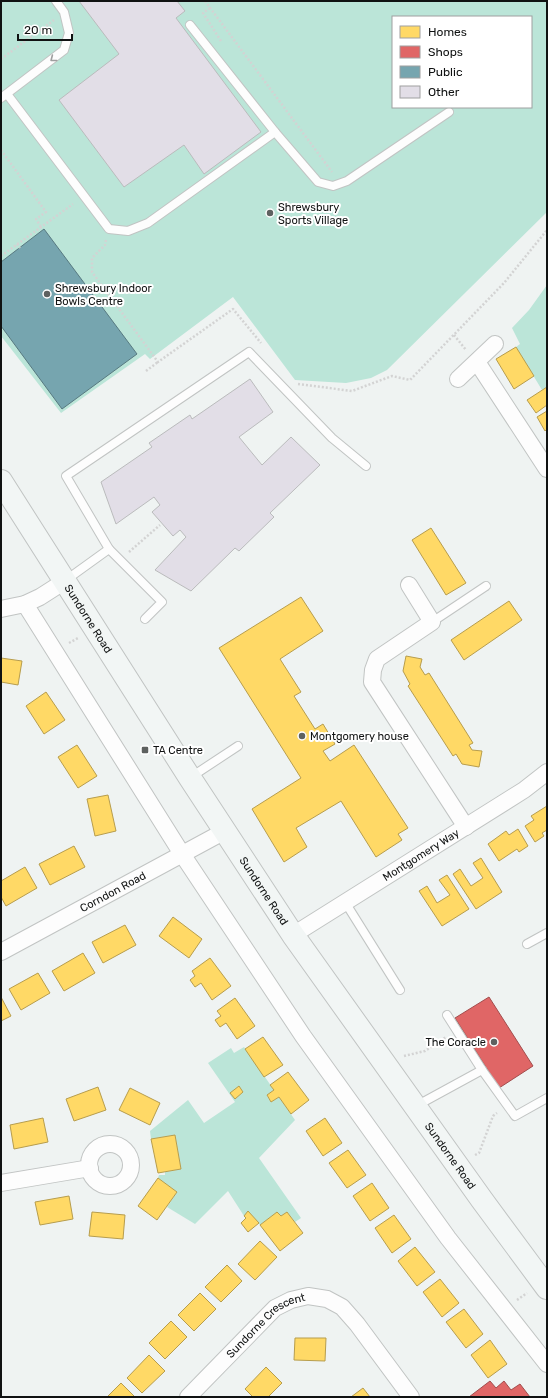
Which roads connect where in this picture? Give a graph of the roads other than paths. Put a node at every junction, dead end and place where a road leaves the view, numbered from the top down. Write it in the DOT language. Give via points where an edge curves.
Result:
graph roads {
  1 [pos="56,1"];
  2 [pos="190,25"];
  3 [pos="4,96"];
  4 [pos="449,112"];
  5 [pos="275,132"];
  6 [pos="495,344"];
  7 [pos="477,362"];
  8 [pos="458,379"];
  9 [pos="366,466"];
  10 [pos="547,469"];
  11 [pos="1,481"];
  12 [pos="109,549"];
  13 [pos="65,581"];
  14 [pos="408,585"];
  15 [pos="486,586"];
  16 [pos="25,604"];
  17 [pos="1,609"];
  18 [pos="145,619"];
  19 [pos="432,622"];
  20 [pos="238,746"];
  21 [pos="547,772"];
  22 [pos="190,778"];
  23 [pos="466,827"];
  24 [pos="225,831"];
  25 [pos="182,854"];
  26 [pos="345,902"];
  27 [pos="293,934"];
  28 [pos="547,934"];
  29 [pos="527,944"];
  30 [pos="1,952"];
  31 [pos="400,990"];
  32 [pos="447,1015"];
  33 [pos="482,1070"];
  34 [pos="547,1098"];
  35 [pos="415,1106"];
  36 [pos="90,1168"];
  37 [pos="1,1183"];
  38 [pos="545,1285"];
  39 [pos="547,1364"];
  40 [pos="188,1397"];
  41 [pos="411,1397"];
  1 -- 3 [label="lane, one-way" via="64,12 69,33 64,50"];
  2 -- 5 [label="lane"];
  3 -- 5 [label="lane" via="109,229 128,231 148,223"];
  4 -- 5 [label="lane" via="347,181 333,186 318,182"];
  6 -- 7 [label="street"];
  7 -- 8 [label="street"];
  7 -- 10 [label="street"];
  9 -- 12 [label="lane" via="332,438 249,352 66,476"];
  11 -- 13 [label="main road, Sundorne Road"];
  12 -- 13 [label="lane"];
  12 -- 18 [label="lane" via="162,602"];
  13 -- 16 [label="street"];
  13 -- 22 [label="main road, Sundorne Road"];
  14 -- 19 [label="street"];
  15 -- 19 [label="lane"];
  16 -- 17 [label="street"];
  16 -- 25 [label="street"];
  19 -- 23 [label="street" via="377,659 372,682"];
  20 -- 22 [label="lane"];
  21 -- 23 [label="street, Montgomery Way"];
  22 -- 24 [label="main road, Sundorne Road"];
  23 -- 26 [label="street, Montgomery Way"];
  24 -- 25 [label="street, Corndon Road"];
  24 -- 27 [label="main road, Sundorne Road"];
  25 -- 30 [label="street, Corndon Road"];
  25 -- 39 [label="street" via="303,1036 448,1238"];
  26 -- 27 [label="street, Montgomery Way"];
  26 -- 31 [label="lane"];
  27 -- 35 [label="main road, Sundorne Road"];
  28 -- 29 [label="lane"];
  32 -- 33 [label="lane"];
  33 -- 34 [label="lane" via="515,1116"];
  33 -- 35 [label="lane"];
  35 -- 38 [label="main road, Sundorne Road"];
  36 -- 37 [label="street"];
  40 -- 41 [label="street, Sundorne Crescent" via="275,1308 308,1296 327,1299 342,1307"];
}
